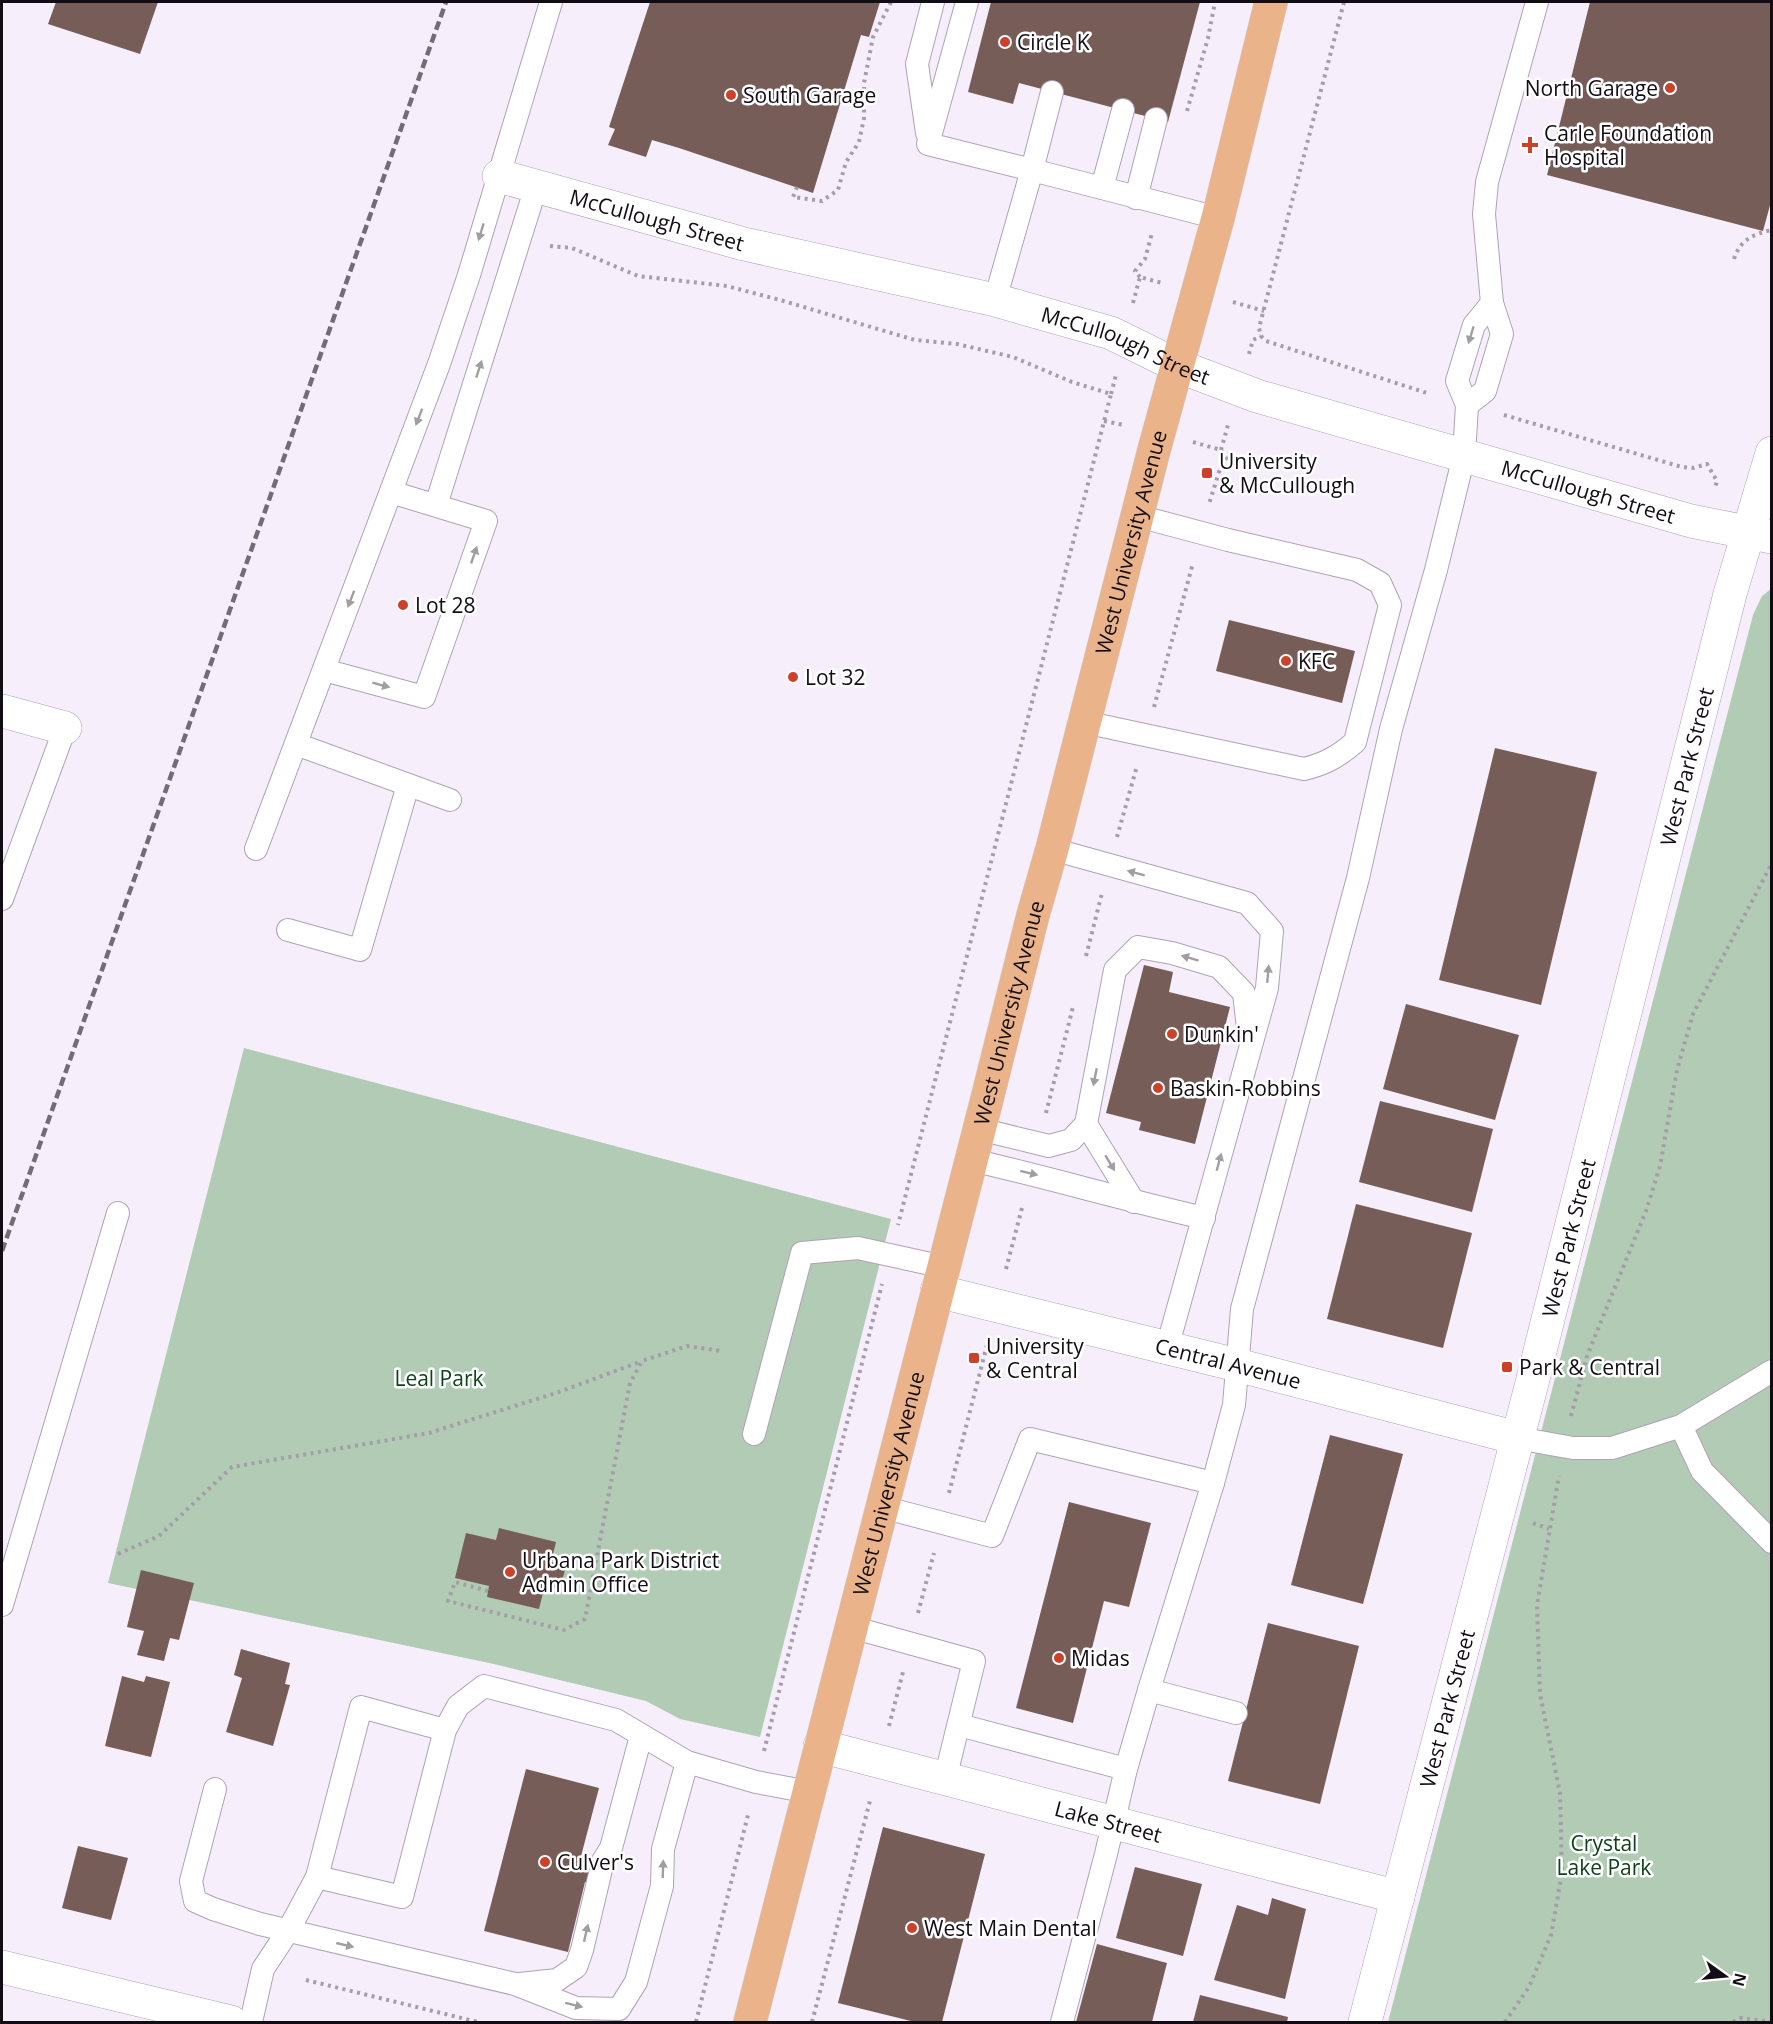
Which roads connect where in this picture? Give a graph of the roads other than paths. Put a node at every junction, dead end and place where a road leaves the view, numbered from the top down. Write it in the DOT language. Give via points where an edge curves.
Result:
graph roads {
  1 [pos="551,2"];
  2 [pos="933,2"];
  3 [pos="968,2"];
  4 [pos="1271,2"];
  5 [pos="1537,2"];
  6 [pos="1052,92"];
  7 [pos="1123,110"];
  8 [pos="1156,119"];
  9 [pos="928,144"];
  10 [pos="1032,170"];
  11 [pos="499,176"];
  12 [pos="536,187"];
  13 [pos="1102,188"];
  14 [pos="1136,198"];
  15 [pos="1218,218"];
  16 [pos="995,300"];
  17 [pos="1178,366"];
  18 [pos="1772,453"];
  19 [pos="1464,456"];
  20 [pos="391,492"];
  21 [pos="436,505"];
  22 [pos="1137,516"];
  23 [pos="1759,535"];
  24 [pos="324,670"];
  25 [pos="2,711"];
  26 [pos="1084,722"];
  27 [pos="64,728"];
  28 [pos="296,744"];
  29 [pos="408,785"];
  30 [pos="450,800"];
  31 [pos="256,849"];
  32 [pos="1052,849"];
  33 [pos="2,899"];
  34 [pos="288,930"];
  35 [pos="1250,1048"];
  36 [pos="1086,1124"];
  37 [pos="979,1129"];
  38 [pos="972,1160"];
  39 [pos="1134,1202"];
  40 [pos="118,1213"];
  41 [pos="1204,1218"];
  42 [pos="940,1279"];
  43 [pos="1167,1348"];
  44 [pos="1237,1365"];
  45 [pos="1772,1371"];
  46 [pos="1681,1426"];
  47 [pos="754,1434"];
  48 [pos="1518,1438"];
  49 [pos="1214,1484"];
  50 [pos="882,1506"];
  51 [pos="1772,1542"];
  52 [pos="2,1605"];
  53 [pos="851,1627"];
  54 [pos="1149,1690"];
  55 [pos="1236,1713"];
  56 [pos="959,1725"];
  57 [pos="445,1730"];
  58 [pos="641,1736"];
  59 [pos="820,1746"];
  60 [pos="687,1762"];
  61 [pos="1126,1769"];
  62 [pos="945,1779"];
  63 [pos="214,1789"];
  64 [pos="809,1792"];
  65 [pos="1114,1823"];
  66 [pos="317,1877"];
  67 [pos="1398,1898"];
  68 [pos="288,1931"];
  69 [pos="2,1967"];
  70 [pos="515,1984"];
  71 [pos="231,2022"];
  72 [pos="251,2022"];
  73 [pos="750,2022"];
  74 [pos="1062,2022"];
  75 [pos="1365,2022"];
  1 -- 11 [label="lane"];
  2 -- 9 [label="lane" via="917,64"];
  3 -- 9 [label="lane"];
  4 -- 15 [label="main road, West University Avenue"];
  5 -- 19 [label="lane" via="1487,182 1485,214 1492,303 1474,325 1457,381 1467,405"];
  6 -- 10 [label="lane"];
  7 -- 13 [label="lane"];
  8 -- 14 [label="lane"];
  9 -- 10 [label="lane"];
  10 -- 13 [label="lane"];
  10 -- 16 [label="lane"];
  11 -- 12 [label="street, McCullough Street"];
  11 -- 20 [label="lane, one-way" via="440,364"];
  12 -- 16 [label="street, McCullough Street" via="744,244"];
  21 -- 12 [label="lane, one-way"];
  13 -- 14 [label="lane"];
  14 -- 15 [label="lane"];
  15 -- 17 [label="main road, West University Avenue"];
  16 -- 17 [label="street, McCullough Street" via="1111,333"];
  17 -- 19 [label="street, McCullough Street" via="1257,396"];
  17 -- 22 [label="main road, West University Avenue"];
  18 -- 23 [label="street, West Park Street"];
  19 -- 23 [label="street, McCullough Street" via="1706,525"];
  19 -- 44 [label="lane" via="1391,729 1358,878 1242,1309"];
  20 -- 21 [label="lane"];
  20 -- 24 [label="lane, one-way"];
  24 -- 21 [label="lane, one-way" via="424,697 486,521"];
  22 -- 26 [label="main road, West University Avenue"];
  22 -- 26 [label="lane" via="1357,570 1380,583 1390,605 1356,742 1324,764 1304,769"];
  23 -- 48 [label="street, West Park Street"];
  24 -- 28 [label="lane"];
  25 -- 27 [label="street"];
  26 -- 32 [label="main road, West University Avenue"];
  27 -- 33 [label="lane"];
  28 -- 29 [label="lane"];
  28 -- 31 [label="lane"];
  29 -- 30 [label="lane"];
  29 -- 34 [label="lane" via="360,951"];
  35 -- 32 [label="lane, one-way" via="1267,988 1272,931 1247,903"];
  32 -- 37 [label="main road, West University Avenue"];
  35 -- 36 [label="lane, one-way" via="1244,993 1219,967 1138,947 1115,969"];
  41 -- 35 [label="lane, one-way"];
  36 -- 37 [label="lane" via="1071,1140 1049,1146"];
  36 -- 39 [label="lane, one-way"];
  37 -- 38 [label="main road, West University Avenue"];
  38 -- 39 [label="lane, one-way"];
  38 -- 42 [label="main road, West University Avenue"];
  39 -- 41 [label="lane"];
  40 -- 52 [label="lane"];
  41 -- 43 [label="lane"];
  42 -- 43 [label="street, Central Avenue"];
  42 -- 47 [label="lane" via="890,1255 858,1248 802,1253"];
  42 -- 50 [label="main road, West University Avenue"];
  43 -- 44 [label="street, Central Avenue"];
  44 -- 48 [label="street, Central Avenue"];
  44 -- 49 [label="lane" via="1234,1405"];
  45 -- 46 [label="lane"];
  46 -- 48 [label="lane" via="1612,1448 1573,1448"];
  46 -- 51 [label="lane" via="1702,1472"];
  48 -- 67 [label="street, West Park Street"];
  49 -- 50 [label="lane" via="1030,1439 992,1536"];
  49 -- 54 [label="lane"];
  50 -- 53 [label="main road, West University Avenue"];
  53 -- 56 [label="lane" via="974,1661"];
  53 -- 59 [label="main road, West University Avenue"];
  54 -- 55 [label="lane"];
  54 -- 61 [label="lane"];
  56 -- 61 [label="lane"];
  56 -- 62 [label="lane"];
  57 -- 58 [label="lane" via="458,1706 484,1686 616,1720"];
  57 -- 66 [label="lane" via="402,1897"];
  57 -- 66 [label="lane" via="362,1707"];
  58 -- 60 [label="lane"];
  70 -- 58 [label="lane, one-way" via="557,1980 576,1967"];
  59 -- 62 [label="street, Lake Street"];
  59 -- 64 [label="main road, West University Avenue"];
  60 -- 64 [label="lane"];
  70 -- 60 [label="lane, one-way" via="576,2008 619,2009 636,1982 662,1886 663,1849"];
  61 -- 65 [label="lane"];
  62 -- 65 [label="street, Lake Street"];
  63 -- 68 [label="lane" via="190,1881 195,1901"];
  64 -- 73 [label="main road, West University Avenue"];
  65 -- 67 [label="street, Lake Street"];
  65 -- 74 [label="lane"];
  66 -- 68 [label="lane"];
  67 -- 75 [label="street, West Park Street"];
  68 -- 70 [label="lane, one-way"];
  68 -- 72 [label="lane" via="263,1969"];
  69 -- 71 [label="street"];
}
